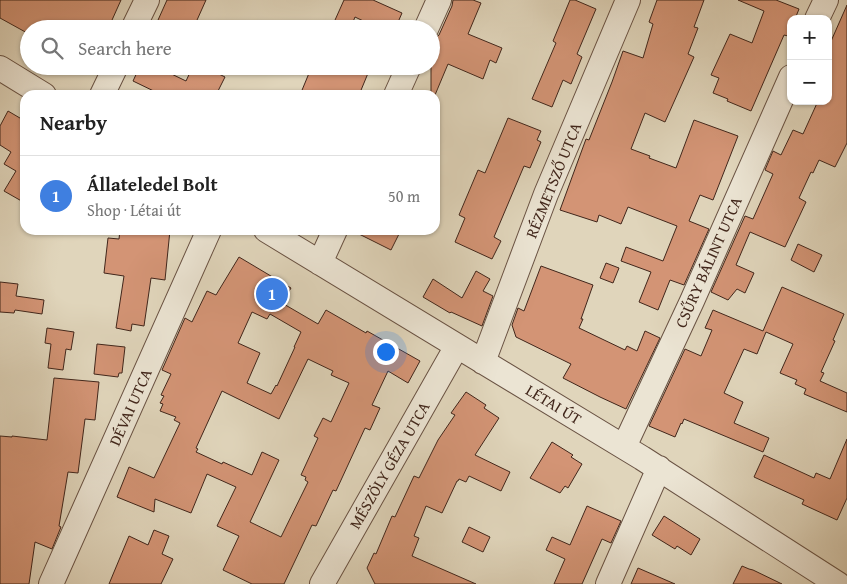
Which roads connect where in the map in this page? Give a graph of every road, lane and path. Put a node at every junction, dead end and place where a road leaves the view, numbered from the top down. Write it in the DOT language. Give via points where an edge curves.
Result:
graph roads {
  1 [pos="147,0"];
  2 [pos="439,0"];
  3 [pos="628,0"];
  4 [pos="826,0"];
  5 [pos="819,15"];
  6 [pos="137,20"];
  7 [pos="430,20"];
  8 [pos="0,68"];
  9 [pos="112,75"];
  10 [pos="405,75"];
  11 [pos="787,86"];
  12 [pos="36,90"];
  13 [pos="104,90"];
  14 [pos="398,90"];
  15 [pos="207,235"];
  16 [pos="274,235"];
  17 [pos="333,235"];
  18 [pos="320,263"];
  19 [pos="457,346"];
  20 [pos="483,362"];
  21 [pos="624,446"];
  22 [pos="659,468"];
  23 [pos="847,574"];
  24 [pos="51,584"];
  25 [pos="322,584"];
  26 [pos="608,584"];
  27 [pos="840,584"];
  1 -- 6 [label="street"];
  2 -- 7 [label="street"];
  3 -- 20 [label="street, RÉZMETSZŐ UTCA" via="546,194"];
  4 -- 5 [label="street"];
  8 -- 12 [label="street"];
  9 -- 13 [label="street"];
  10 -- 14 [label="street"];
  11 -- 21 [label="street, CSŰRY BÁLINT UTCA"];
  15 -- 24 [label="street, DÉVAI UTCA"];
  16 -- 18 [label="street, LÉTAI ÚT"];
  17 -- 18 [label="street"];
  18 -- 19 [label="street, LÉTAI ÚT"];
  19 -- 20 [label="street, LÉTAI ÚT"];
  19 -- 25 [label="street, MÉSZÖLY GÉZA UTCA"];
  20 -- 21 [label="street, LÉTAI ÚT"];
  21 -- 22 [label="street, LÉTAI ÚT"];
  22 -- 26 [label="street"];
  22 -- 27 [label="street, LÉTAI ÚT"];
  23 -- 27 [label="street"];
}
